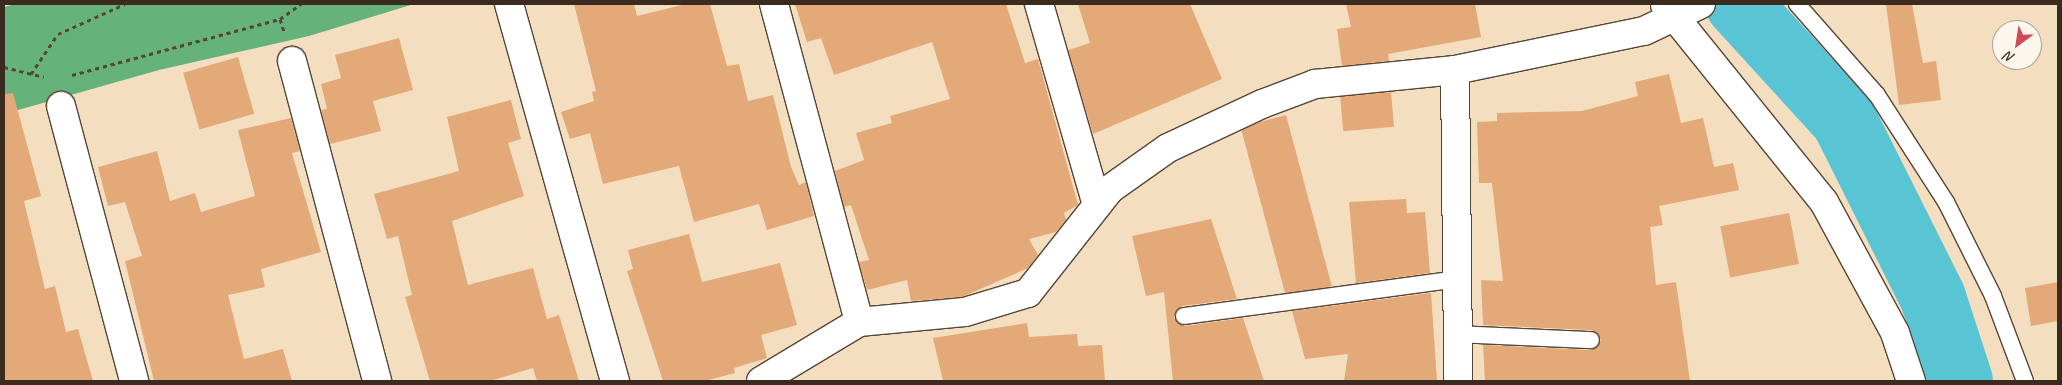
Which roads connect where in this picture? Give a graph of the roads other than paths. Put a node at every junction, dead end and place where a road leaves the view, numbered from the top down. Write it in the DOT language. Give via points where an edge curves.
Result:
graph roads {
  1 [pos="509,4"];
  2 [pos="774,4"];
  3 [pos="1039,4"];
  4 [pos="1798,4"];
  5 [pos="1681,9"];
  6 [pos="292,61"];
  7 [pos="1455,70"];
  8 [pos="61,106"];
  9 [pos="1097,205"];
  10 [pos="1458,279"];
  11 [pos="1184,316"];
  12 [pos="858,322"];
  13 [pos="1458,334"];
  14 [pos="1592,340"];
  15 [pos="134,381"];
  16 [pos="377,381"];
  17 [pos="615,381"];
  18 [pos="761,381"];
  19 [pos="1458,381"];
  20 [pos="1911,381"];
  21 [pos="2025,381"];
  1 -- 17 [label="street"];
  2 -- 12 [label="street"];
  3 -- 9 [label="street"];
  4 -- 21 [label="lane" via="1877,95 1946,202 1993,296"];
  5 -- 7 [label="street" via="1644,31"];
  5 -- 20 [label="street" via="1824,202 1895,333"];
  6 -- 16 [label="street"];
  7 -- 9 [label="street" via="1315,84 1262,104 1168,148 1110,189"];
  7 -- 10 [label="street"];
  8 -- 15 [label="street"];
  9 -- 12 [label="street" via="1028,293 965,312"];
  10 -- 11 [label="lane"];
  10 -- 13 [label="street"];
  12 -- 18 [label="street"];
  13 -- 14 [label="lane"];
  13 -- 19 [label="street"];
}
